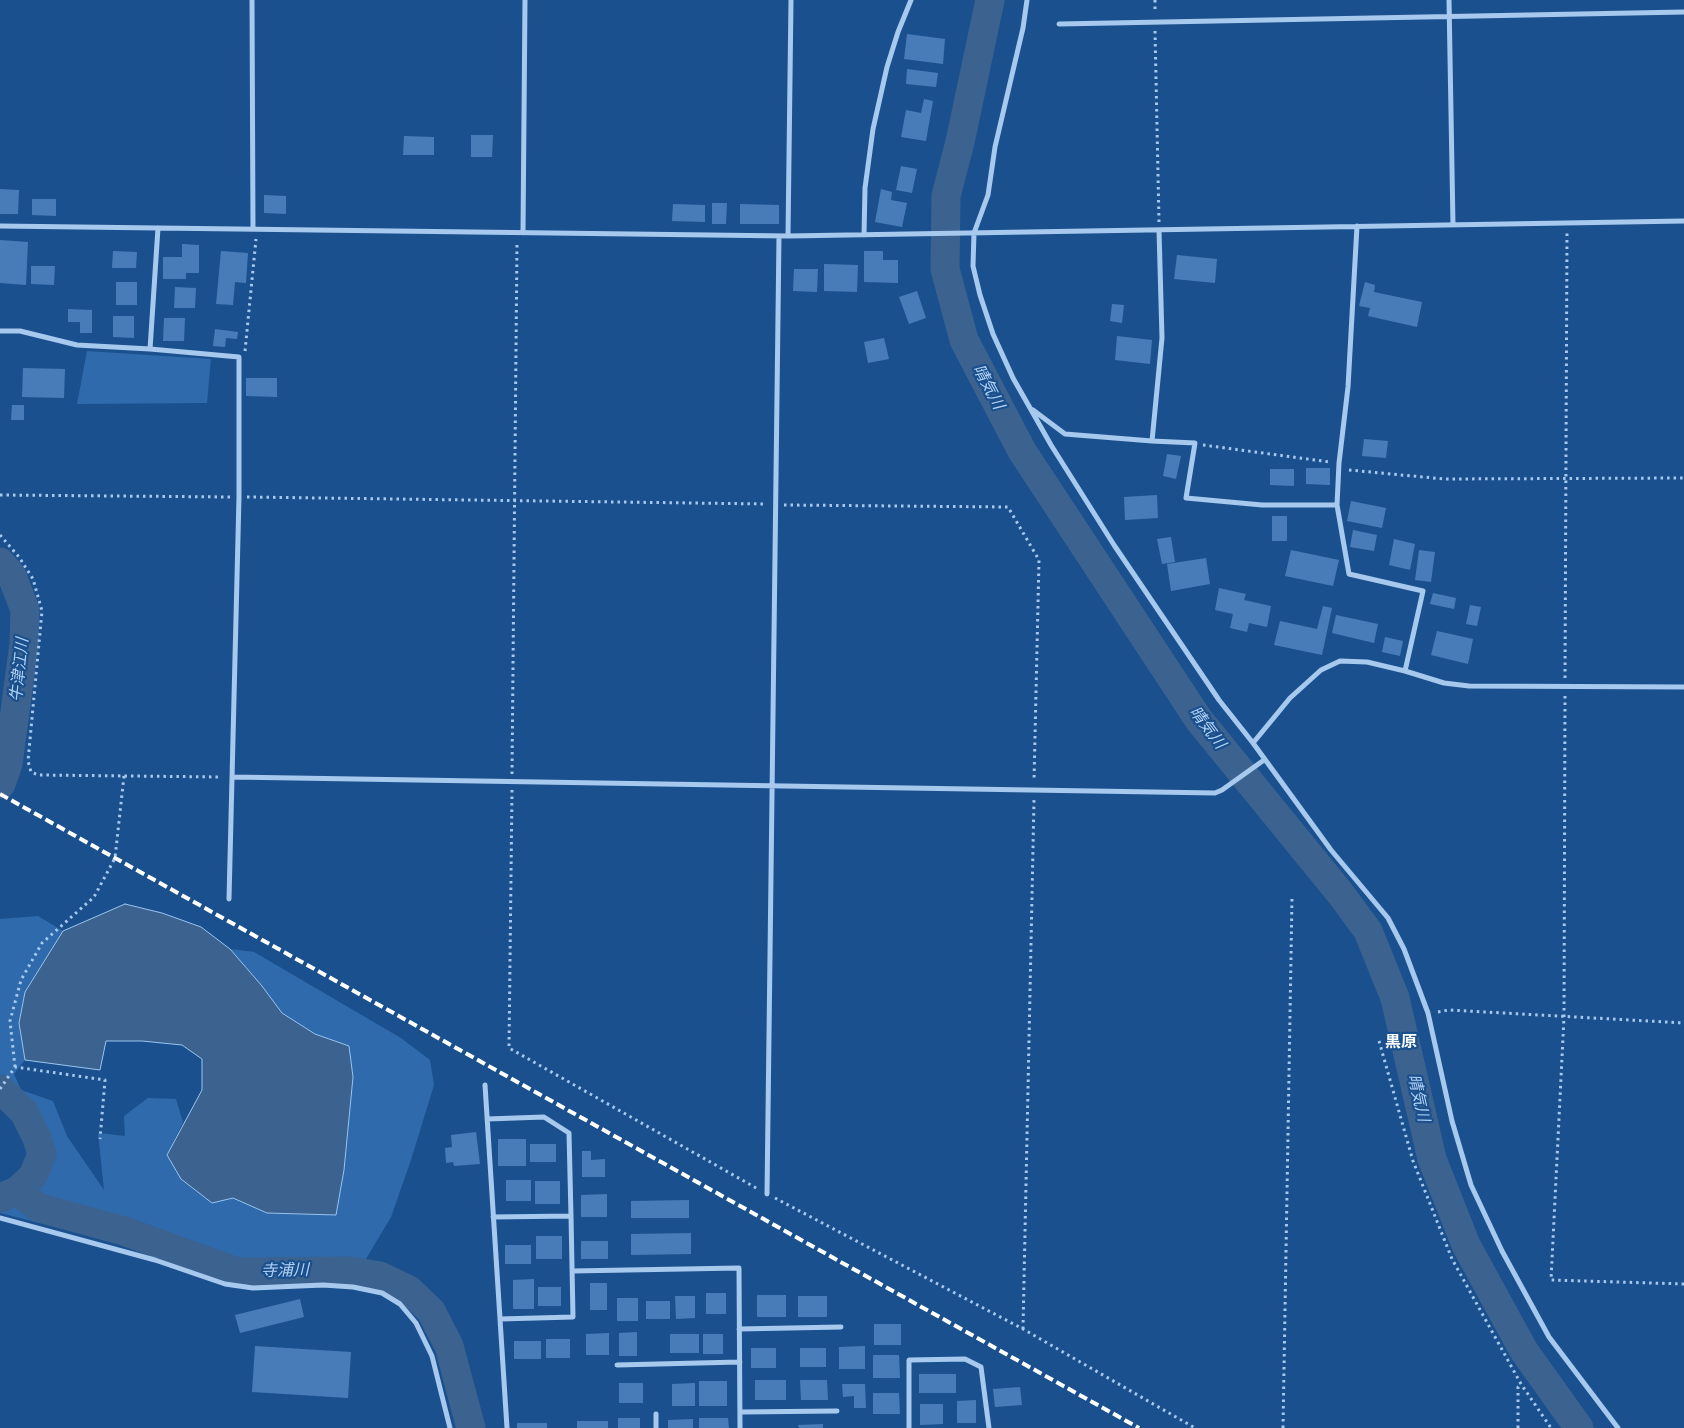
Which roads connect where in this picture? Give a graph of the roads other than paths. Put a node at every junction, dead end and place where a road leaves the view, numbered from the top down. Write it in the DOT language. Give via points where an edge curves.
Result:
graph roads {
  1 [pos="252,0"];
  2 [pos="525,0"];
  3 [pos="791,0"];
  4 [pos="911,0"];
  5 [pos="1027,0"];
  6 [pos="1449,0"];
  7 [pos="1684,12"];
  8 [pos="1449,16"];
  9 [pos="1059,24"];
  10 [pos="1684,221"];
  11 [pos="1453,225"];
  12 [pos="0,226"];
  13 [pos="1357,226"];
  14 [pos="158,228"];
  15 [pos="253,229"];
  16 [pos="1159,230"];
  17 [pos="523,233"];
  18 [pos="974,233"];
  19 [pos="864,235"];
  20 [pos="779,236"];
  21 [pos="788,236"];
  22 [pos="0,330"];
  23 [pos="150,349"];
  24 [pos="1031,409"];
  25 [pos="1152,441"];
  26 [pos="1336,505"];
  27 [pos="1405,671"];
  28 [pos="1684,687"];
  29 [pos="1253,743"];
  30 [pos="1264,760"];
  31 [pos="232,777"];
  32 [pos="772,786"];
  33 [pos="229,899"];
  34 [pos="485,1084"];
  35 [pos="487,1119"];
  36 [pos="767,1194"];
  37 [pos="571,1216"];
  38 [pos="493,1217"];
  39 [pos="0,1218"];
  40 [pos="572,1271"];
  41 [pos="500,1318"];
  42 [pos="841,1327"];
  43 [pos="739,1329"];
  44 [pos="740,1362"];
  45 [pos="617,1365"];
  46 [pos="837,1411"];
  47 [pos="740,1412"];
  48 [pos="656,1414"];
  49 [pos="450,1428"];
  50 [pos="506,1428"];
  51 [pos="656,1428"];
  52 [pos="740,1428"];
  53 [pos="909,1428"];
  54 [pos="988,1428"];
  55 [pos="1618,1428"];
  1 -- 15 [label="street"];
  2 -- 17 [label="street"];
  3 -- 21 [label="street"];
  4 -- 19 [label="street" via="887,67 873,129 865,188"];
  5 -- 18 [label="street" via="995,147 988,195"];
  6 -- 8 [label="street"];
  7 -- 8 [label="street"];
  8 -- 9 [label="street"];
  8 -- 11 [label="street"];
  10 -- 11 [label="street"];
  11 -- 13 [label="street"];
  12 -- 14 [label="street"];
  13 -- 16 [label="street"];
  13 -- 26 [label="street" via="1348,387"];
  14 -- 15 [label="street"];
  14 -- 23 [label="street"];
  15 -- 17 [label="street"];
  16 -- 18 [label="street"];
  16 -- 25 [label="street" via="1162,338"];
  17 -- 20 [label="street"];
  18 -- 19 [label="street"];
  18 -- 24 [label="street" via="973,266 980,296 993,334"];
  19 -- 21 [label="street"];
  20 -- 21 [label="street"];
  20 -- 32 [label="street"];
  22 -- 23 [label="street" via="20,331 77,345"];
  23 -- 31 [label="street" via="239,356"];
  24 -- 25 [label="street" via="1065,434"];
  24 -- 29 [label="street" via="1114,545 1219,700"];
  25 -- 26 [label="street" via="1195,444 1186,498 1262,505"];
  26 -- 27 [label="street" via="1349,574 1423,591"];
  27 -- 28 [label="street" via="1444,683 1469,686"];
  27 -- 29 [label="street" via="1367,662 1340,661 1322,670 1290,698"];
  29 -- 30 [label="street"];
  30 -- 32 [label="street" via="1215,793"];
  30 -- 55 [label="street" via="1331,850 1388,918 1404,949 1428,1014 1452,1121 1471,1185 1502,1252 1549,1337"];
  31 -- 32 [label="street"];
  31 -- 33 [label="street"];
  32 -- 36 [label="street"];
  34 -- 35 [label="street"];
  35 -- 37 [label="street" via="544,1118 569,1133"];
  35 -- 38 [label="street"];
  37 -- 38 [label="street"];
  37 -- 40 [label="street"];
  38 -- 41 [label="street"];
  39 -- 49 [label="street" via="155,1260 225,1284 253,1288 323,1285 353,1287 382,1294 400,1304 416,1323 432,1356"];
  40 -- 41 [label="street" via="573,1317"];
  40 -- 43 [label="street" via="738,1268"];
  41 -- 50 [label="street"];
  42 -- 43 [label="street"];
  43 -- 44 [label="street"];
  44 -- 45 [label="street"];
  44 -- 47 [label="street"];
  46 -- 47 [label="street"];
  47 -- 52 [label="street"];
  48 -- 51 [label="street"];
  53 -- 54 [label="street" via="909,1360 965,1358 981,1367"];
}
